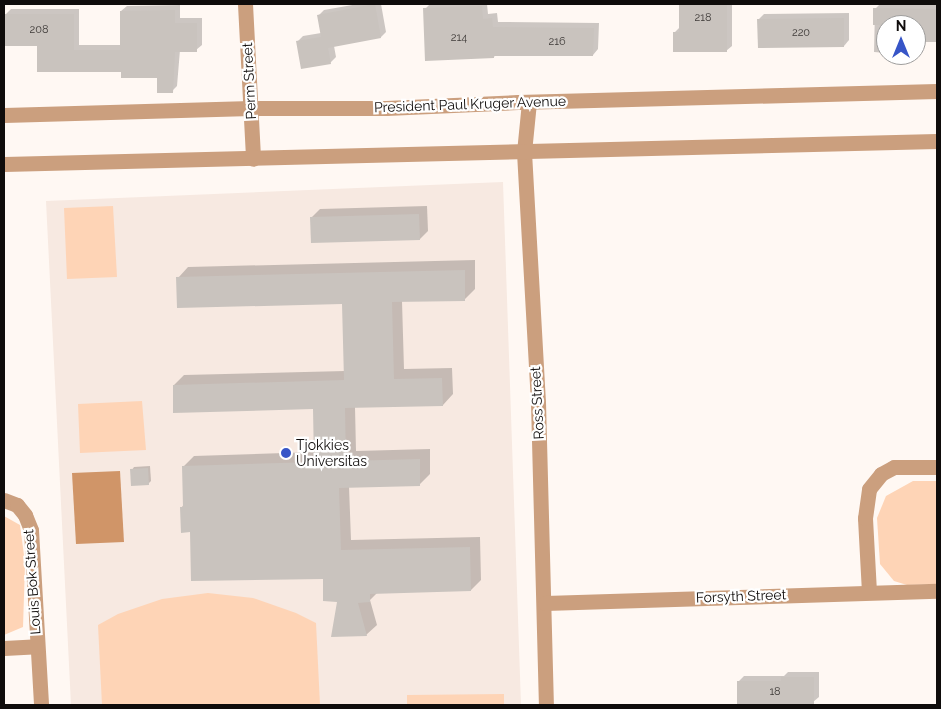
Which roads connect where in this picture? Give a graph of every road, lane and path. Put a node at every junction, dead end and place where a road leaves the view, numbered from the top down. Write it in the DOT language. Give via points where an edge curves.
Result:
graph roads {
  1 [pos="245,4"];
  2 [pos="937,91"];
  3 [pos="529,102"];
  4 [pos="251,108"];
  5 [pos="4,115"];
  6 [pos="937,140"];
  7 [pos="524,152"];
  8 [pos="252,159"];
  9 [pos="4,164"];
  10 [pos="937,468"];
  11 [pos="4,500"];
  12 [pos="937,591"];
  13 [pos="868,592"];
  14 [pos="545,603"];
  15 [pos="37,646"];
  16 [pos="4,648"];
  17 [pos="42,705"];
  18 [pos="546,705"];
  1 -- 4 [label="street, Perm Street"];
  2 -- 3 [label="street, President Paul Kruger Avenue"];
  3 -- 4 [label="street, President Paul Kruger Avenue" via="386,108"];
  3 -- 7 [label="street, Ross Street"];
  4 -- 5 [label="street, President Paul Kruger Avenue"];
  4 -- 8 [label="street, Perm Street"];
  6 -- 7 [label="street"];
  7 -- 8 [label="street"];
  7 -- 14 [label="street, Ross Street"];
  8 -- 9 [label="street"];
  10 -- 13 [label="street" via="894,467 881,474 868,488 865,518"];
  11 -- 15 [label="street, Louis Bok Street" via="17,505 31,530"];
  12 -- 13 [label="street, Forsyth Street"];
  13 -- 14 [label="street, Forsyth Street"];
  14 -- 18 [label="street, Ross Street"];
  15 -- 16 [label="street, Louis Bok Street"];
  15 -- 17 [label="street, Louis Bok Street"];
}
